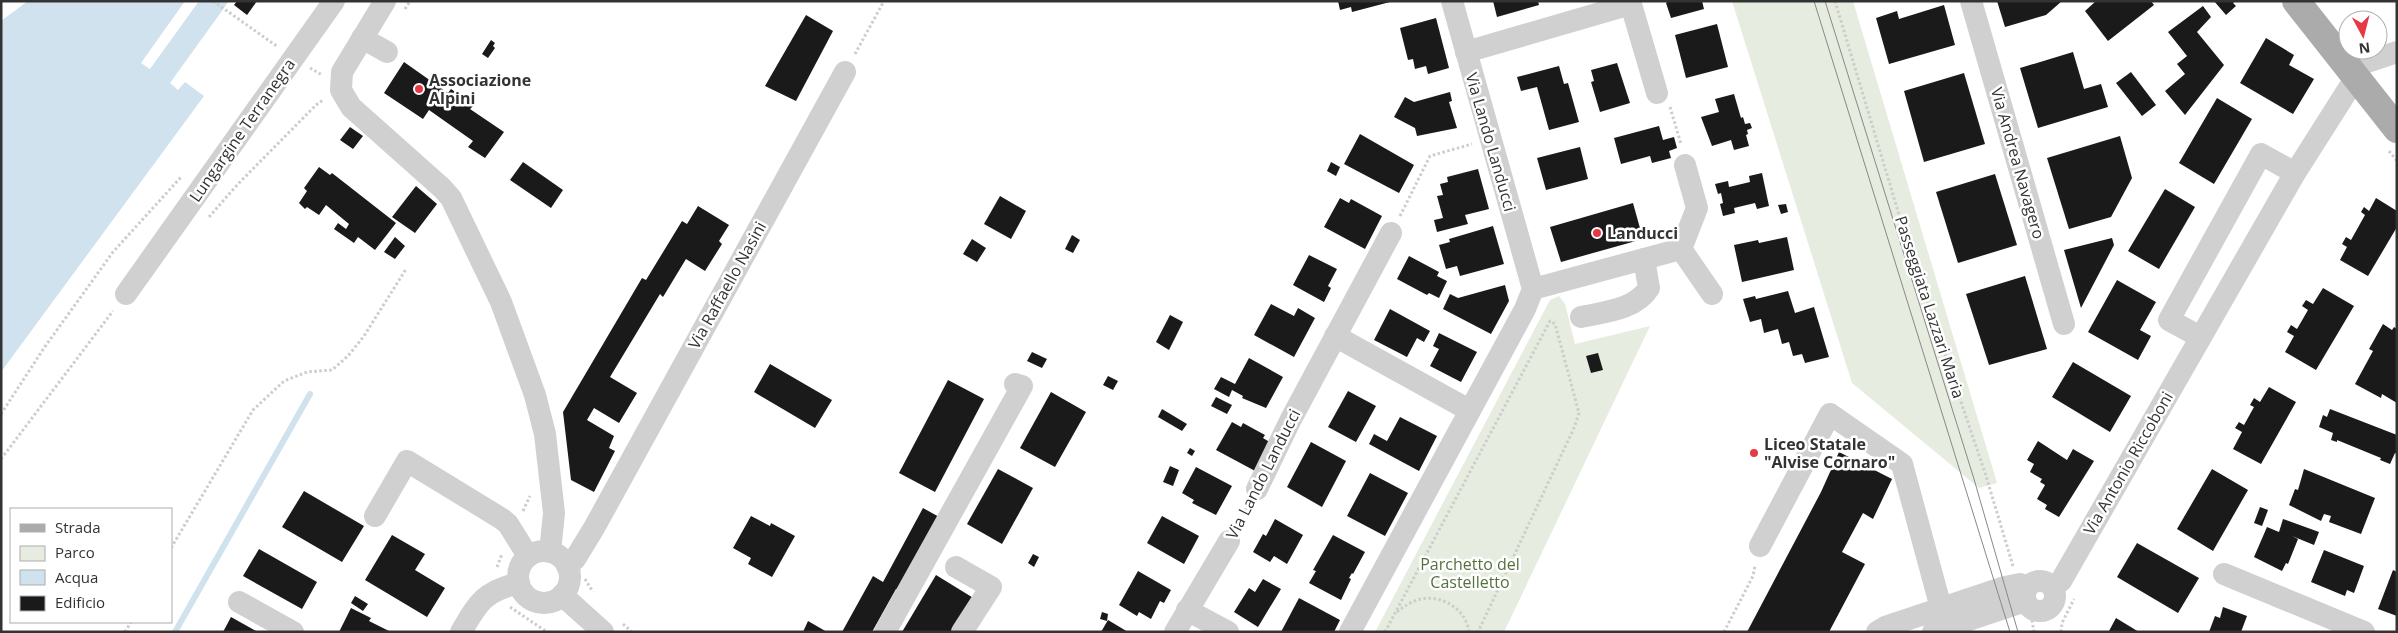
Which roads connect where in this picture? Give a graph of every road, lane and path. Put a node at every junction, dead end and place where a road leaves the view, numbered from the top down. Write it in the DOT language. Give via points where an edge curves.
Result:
graph roads {
  1 [pos="213,1"];
  2 [pos="317,1"];
  3 [pos="334,1"];
  4 [pos="385,1"];
  5 [pos="884,1"];
  6 [pos="1452,1"];
  7 [pos="1835,1"];
  8 [pos="1971,1"];
  9 [pos="2296,1"];
  10 [pos="1631,2"];
  11 [pos="315,30"];
  12 [pos="362,38"];
  13 [pos="273,44"];
  14 [pos="387,52"];
  15 [pos="1466,52"];
  16 [pos="2397,52"];
  17 [pos="304,64"];
  18 [pos="845,72"];
  19 [pos="2356,75"];
  20 [pos="332,83"];
  21 [pos="1657,93"];
  22 [pos="2397,129"];
  23 [pos="1490,139"];
  24 [pos="1685,164"];
  25 [pos="186,172"];
  26 [pos="2295,172"];
  27 [pos="204,222"];
  28 [pos="1391,233"];
  29 [pos="1681,249"];
  30 [pos="1644,259"];
  31 [pos="406,269"];
  32 [pos="1533,289"];
  33 [pos="126,294"];
  34 [pos="1712,294"];
  35 [pos="1581,317"];
  36 [pos="2064,324"];
  37 [pos="1335,336"];
  38 [pos="2200,337"];
  39 [pos="1015,384"];
  40 [pos="1469,410"];
  41 [pos="1,414"];
  42 [pos="1,459"];
  43 [pos="1257,489"];
  44 [pos="375,516"];
  45 [pos="1229,541"];
  46 [pos="172,546"];
  47 [pos="1760,546"];
  48 [pos="550,552"];
  49 [pos="528,556"];
  50 [pos="567,566"];
  51 [pos="956,567"];
  52 [pos="2224,574"];
  53 [pos="519,583"];
  54 [pos="562,595"];
  55 [pos="2027,596"];
  56 [pos="2076,596"];
  57 [pos="239,602"];
  58 [pos="505,602"];
  59 [pos="1941,608"];
  60 [pos="1187,610"];
  61 [pos="1394,614"];
  62 [pos="293,632"];
  63 [pos="461,632"];
  64 [pos="547,632"];
  65 [pos="603,632"];
  66 [pos="885,632"];
  67 [pos="962,632"];
  68 [pos="1175,632"];
  69 [pos="1228,632"];
  70 [pos="1350,632"];
  71 [pos="1387,632"];
  72 [pos="1469,632"];
  73 [pos="1478,632"];
  74 [pos="1724,632"];
  75 [pos="1877,632"];
  76 [pos="1933,632"];
  77 [pos="1972,632"];
  78 [pos="2061,632"];
  79 [pos="2364,632"];
  1 -- 13 [label="path"];
  2 -- 11 [label="street" via="312,11"];
  3 -- 11 [label="street, Lungargine Terranegra"];
  4 -- 12 [label="street"];
  5 -- 18 [label="path"];
  6 -- 15 [label="street, Via Lando Landucci"];
  7 -- 55 [label="path, Passeggiata Lazzari Maria" via="1909,248"];
  8 -- 36 [label="street, Via Andrea Navagero"];
  9 -- 19 [label="main road"];
  10 -- 15 [label="street, Via Lando Landucci"];
  10 -- 21 [label="street, Via Lando Landucci"];
  11 -- 33 [label="street, Lungargine Terranegra"];
  12 -- 14 [label="street"];
  12 -- 20 [label="street"];
  15 -- 23 [label="street, Via Lando Landucci"];
  16 -- 19 [label="street, Via Antonio Riccoboni" via="2364,63"];
  17 -- 20 [label="path"];
  18 -- 50 [label="street, Via Raffaello Nasini" via="594,528 575,560"];
  19 -- 22 [label="main road"];
  19 -- 26 [label="street, Via Antonio Riccoboni"];
  20 -- 27 [label="path, Lungargine Terranegra" via="316,105"];
  20 -- 48 [label="street" via="351,107 451,198 501,302 535,395 545,434 554,513"];
  21 -- 24 [label="path" via="1669,102"];
  23 -- 28 [label="path" via="1430,156"];
  23 -- 32 [label="street, Via Lando Landucci"];
  24 -- 29 [label="street" via="1697,208"];
  25 -- 41 [label="path" via="114,252"];
  26 -- 38 [label="street, Via Antonio Riccoboni"];
  26 -- 38 [label="street" via="2261,154 2169,320"];
  28 -- 37 [label="street, Via Lando Landucci"];
  29 -- 30 [label="street"];
  29 -- 34 [label="street"];
  30 -- 32 [label="street"];
  30 -- 35 [label="street" via="1649,288 1643,297 1630,305"];
  31 -- 46 [label="path" via="348,356 332,370 307,372 284,381 253,410"];
  32 -- 40 [label="street" via="1525,310"];
  33 -- 42 [label="path"];
  37 -- 40 [label="street"];
  37 -- 43 [label="street, Via Lando Landucci"];
  38 -- 55 [label="street, Via Antonio Riccoboni" via="2061,581 2053,587 2040,580"];
  39 -- 66 [label="street" via="1022,386"];
  40 -- 70 [label="street"];
  43 -- 45 [label="path, Via Lando Landucci"];
  44 -- 49 [label="street" via="407,462 502,519"];
  45 -- 60 [label="street, Via Lando Landucci"];
  47 -- 59 [label="street" via="1830,414 1902,464"];
  47 -- 74 [label="path" via="1753,576"];
  48 -- 49 [label="street" via="535,552"];
  48 -- 50 [label="street" via="560,556"];
  49 -- 53 [label="street" via="520,568"];
  50 -- 54 [label="street" via="570,581"];
  51 -- 67 [label="street" via="991,587"];
  52 -- 79 [label="street"];
  53 -- 54 [label="street" via="533,600 548,602"];
  53 -- 63 [label="street" via="490,593 478,602"];
  54 -- 65 [label="street"];
  55 -- 59 [label="street" via="2020,584"];
  55 -- 76 [label="street"];
  55 -- 77 [label="street"];
  56 -- 78 [label="path" via="2062,623"];
  57 -- 62 [label="street"];
  58 -- 64 [label="path"];
  59 -- 75 [label="street"];
  60 -- 68 [label="street, Via Lando Landucci"];
  60 -- 69 [label="street"];
  61 -- 71 [label="path"];
  61 -- 72 [label="path" via="1419,599 1445,601 1461,612"];
  61 -- 73 [label="path" via="1550,321 1555,324 1579,413"];
}
